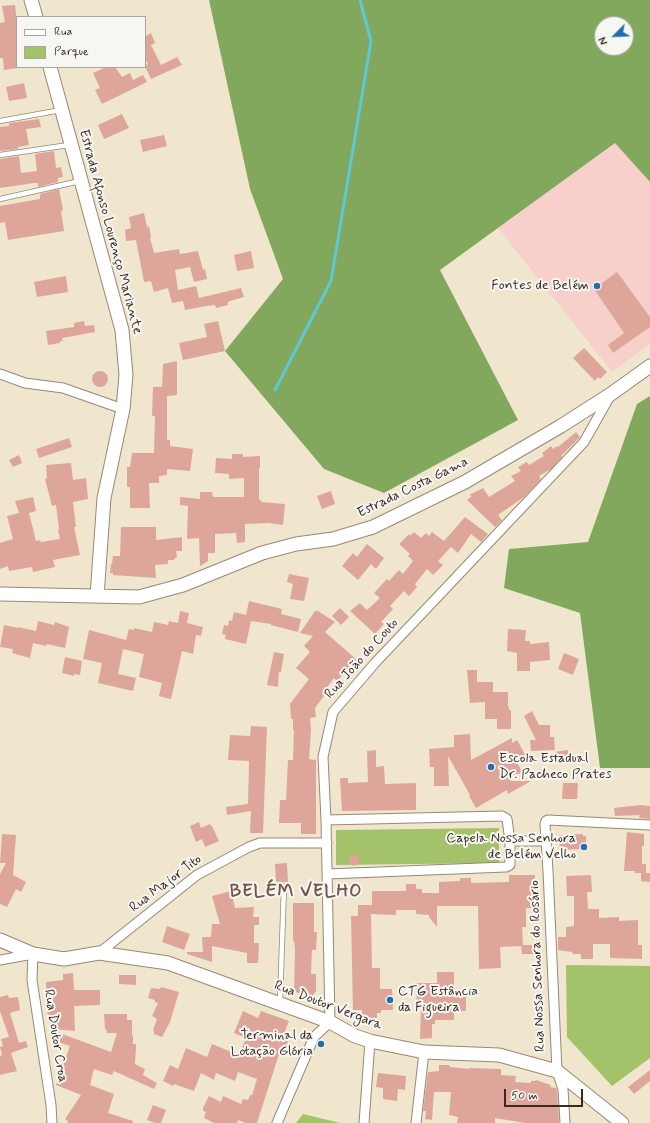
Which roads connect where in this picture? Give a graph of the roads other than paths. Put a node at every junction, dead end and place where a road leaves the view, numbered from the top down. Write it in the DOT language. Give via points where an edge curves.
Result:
graph roads {
  1 [pos="32,0"];
  2 [pos="36,16"];
  3 [pos="50,68"];
  4 [pos="62,110"];
  5 [pos="0,121"];
  6 [pos="71,145"];
  7 [pos="0,155"];
  8 [pos="81,181"];
  9 [pos="0,199"];
  10 [pos="650,366"];
  11 [pos="0,374"];
  12 [pos="611,394"];
  13 [pos="123,409"];
  14 [pos="0,594"];
  15 [pos="97,596"];
  16 [pos="326,820"];
  17 [pos="650,825"];
  18 [pos="510,841"];
  19 [pos="546,841"];
  20 [pos="327,843"];
  21 [pos="327,874"];
  22 [pos="284,886"];
  23 [pos="0,940"];
  24 [pos="99,953"];
  25 [pos="33,954"];
  26 [pos="0,960"];
  27 [pos="280,1004"];
  28 [pos="330,1022"];
  29 [pos="370,1041"];
  30 [pos="424,1052"];
  31 [pos="557,1071"];
  32 [pos="52,1123"];
  33 [pos="277,1123"];
  34 [pos="364,1123"];
  35 [pos="416,1123"];
  36 [pos="565,1123"];
  37 [pos="622,1123"];
  1 -- 2 [label="main road"];
  3 -- 4 [label="main road, Estrada Afonso Lourenço Mariante"];
  4 -- 5 [label="lane"];
  4 -- 6 [label="main road, Estrada Afonso Lourenço Mariante"];
  6 -- 7 [label="lane"];
  6 -- 8 [label="main road, Estrada Afonso Lourenço Mariante"];
  8 -- 9 [label="lane"];
  8 -- 13 [label="main road, Estrada Afonso Lourenço Mariante" via="122,330 126,375"];
  10 -- 12 [label="main road, Estrada Costa Gama"];
  11 -- 13 [label="street" via="25,383 63,388"];
  12 -- 15 [label="main road, Estrada Costa Gama" via="465,482 374,527 333,539 296,544 262,553 183,585 139,597"];
  12 -- 16 [label="street, Rua João do Couto" via="584,442 375,663 333,712 323,757"];
  13 -- 15 [label="main road, Estrada Afonso Lourenço Mariante" via="104,498"];
  14 -- 15 [label="main road, Estrada Costa Gama"];
  16 -- 18 [label="street" via="502,816 506,819"];
  16 -- 20 [label="street, Rua João do Couto"];
  17 -- 19 [label="street, Rua Nossa Senhora do Rosário" via="548,820 545,824"];
  18 -- 19 [label="street"];
  18 -- 21 [label="street" via="510,865 506,867"];
  19 -- 31 [label="street, Rua Nossa Senhora do Rosário"];
  20 -- 21 [label="street, Rua João do Couto"];
  20 -- 24 [label="street, Rua Major Tito" via="255,844 197,875"];
  21 -- 28 [label="street, Rua João do Couto"];
  22 -- 27 [label="lane"];
  23 -- 25 [label="main road, Rua Doutor Vergara"];
  24 -- 25 [label="main road, Rua Doutor Vergara" via="64,959"];
  24 -- 27 [label="main road, Rua Doutor Vergara" via="168,963"];
  25 -- 26 [label="street"];
  25 -- 32 [label="street, Rua Doutor Croa" via="32,980"];
  27 -- 28 [label="main road, Rua Doutor Vergara"];
  28 -- 29 [label="main road, Rua Doutor Vergara"];
  28 -- 33 [label="street" via="314,1037"];
  29 -- 30 [label="main road, Rua Doutor Vergara"];
  29 -- 34 [label="street"];
  30 -- 31 [label="main road, Rua Doutor Vergara" via="499,1055"];
  30 -- 35 [label="street"];
  31 -- 36 [label="street, Rua Nossa Senhora do Rosário" via="563,1089"];
  31 -- 37 [label="main road, Rua Doutor Vergara"];
}
